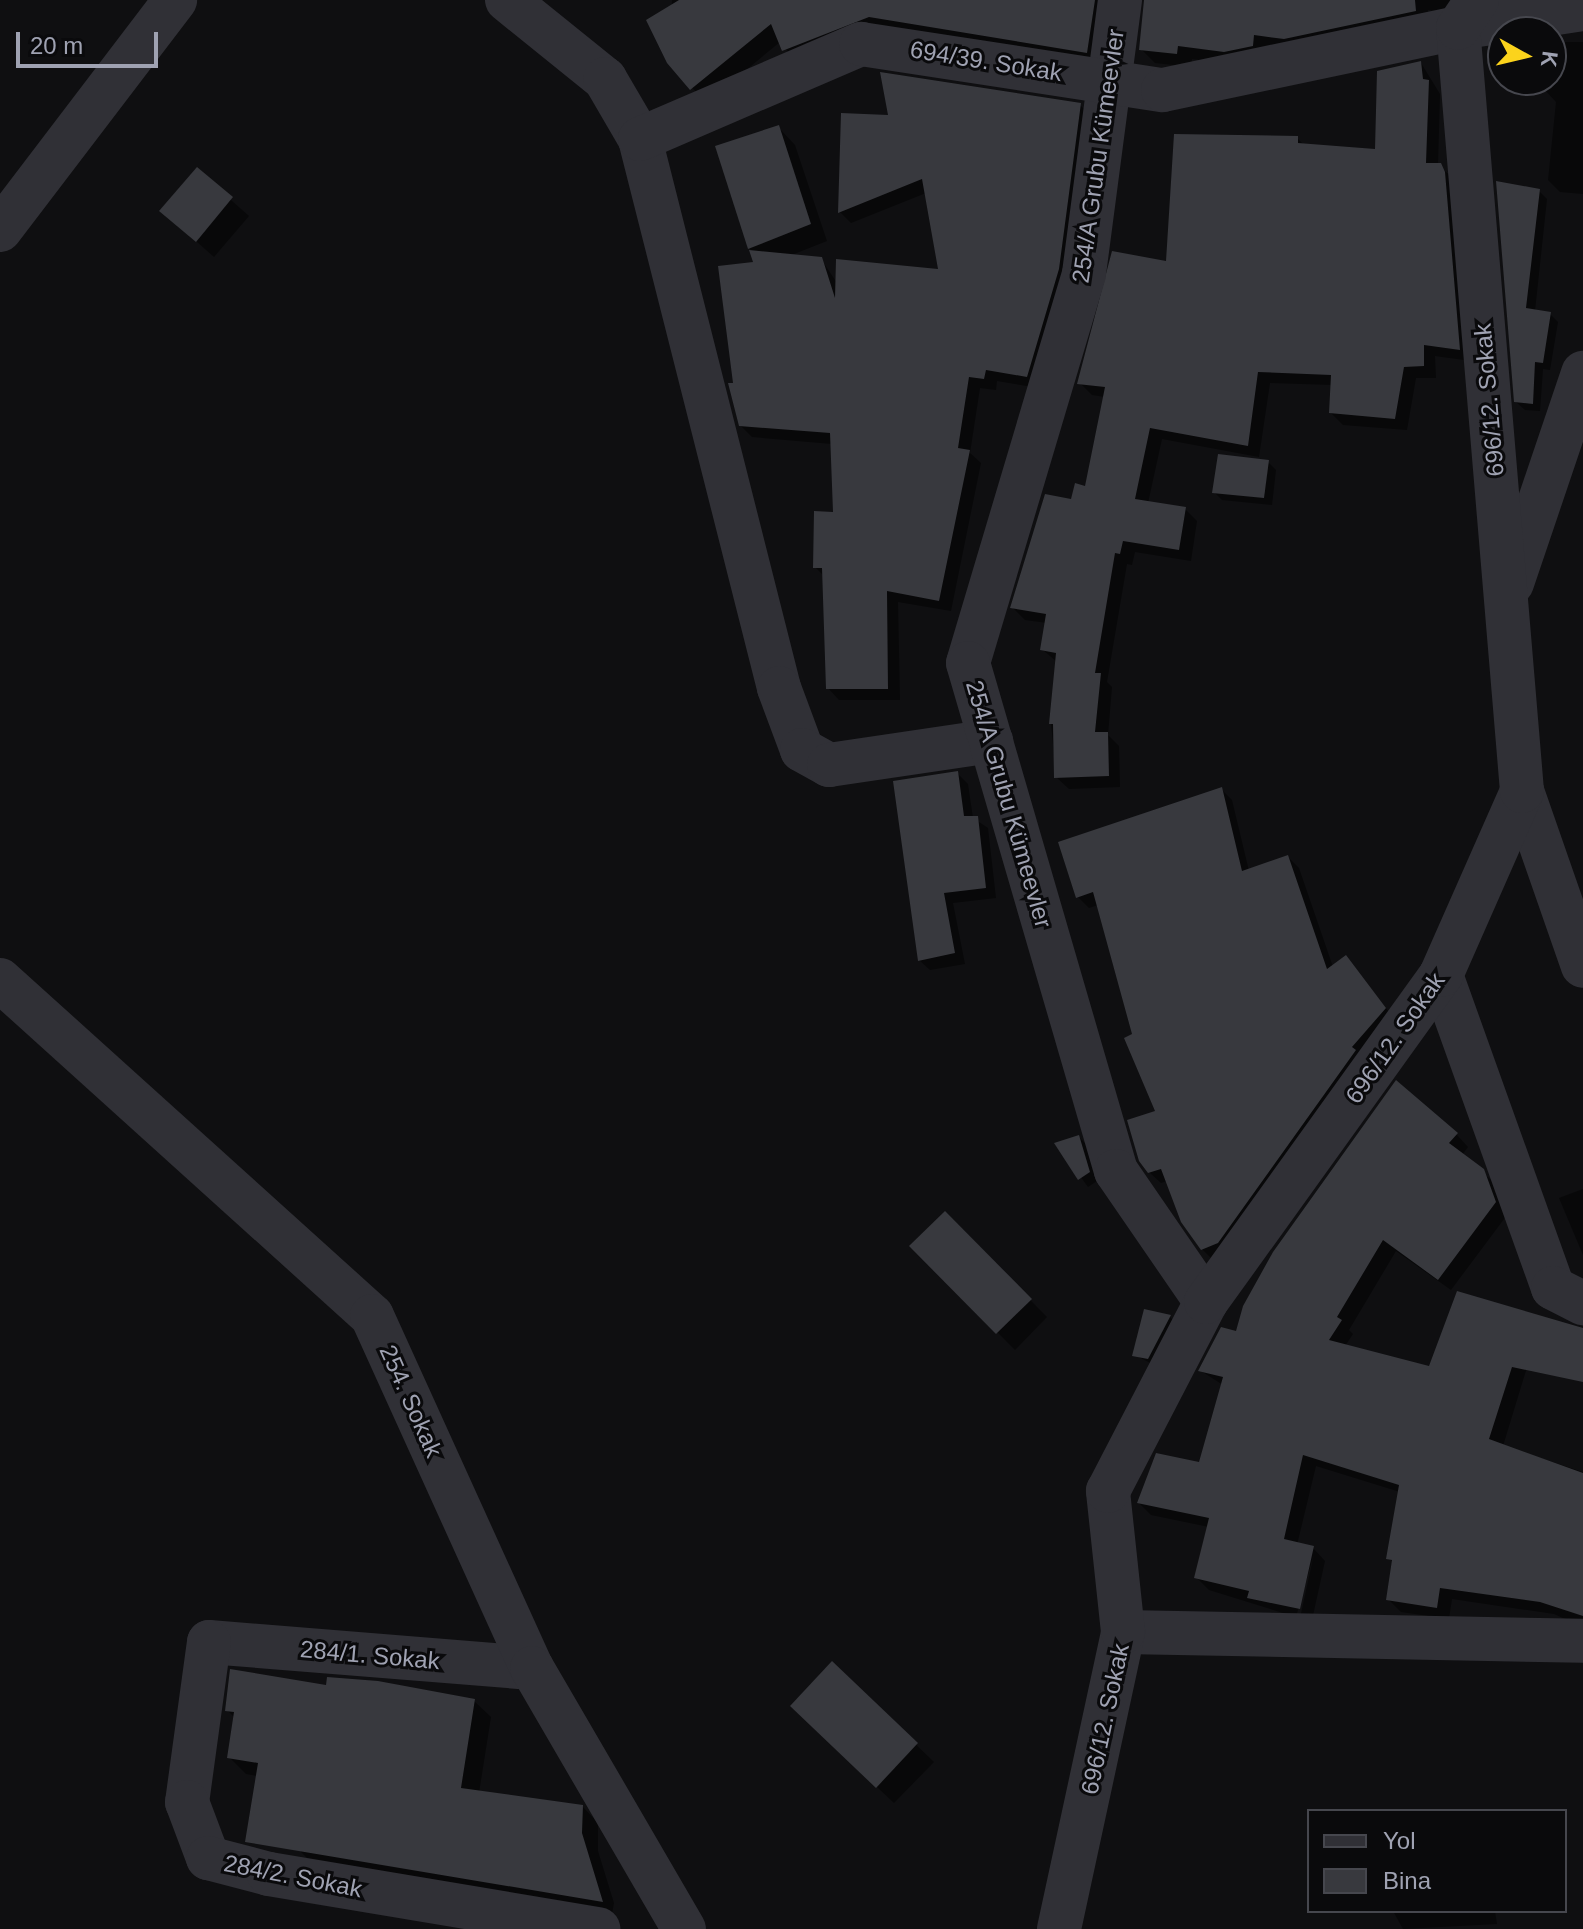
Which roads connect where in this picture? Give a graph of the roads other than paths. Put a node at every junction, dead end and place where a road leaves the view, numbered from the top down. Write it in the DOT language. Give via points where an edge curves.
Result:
graph roads {
  1 [pos="175,0"];
  2 [pos="507,0"];
  3 [pos="1120,0"];
  4 [pos="1583,9"];
  5 [pos="1468,14"];
  6 [pos="1109,82"];
  7 [pos="640,139"];
  8 [pos="0,230"];
  9 [pos="1583,373"];
  10 [pos="1506,599"];
  11 [pos="991,741"];
  12 [pos="1522,791"];
  13 [pos="1583,966"];
  14 [pos="1441,975"];
  15 [pos="0,980"];
  16 [pos="1206,1302"];
  17 [pos="1583,1303"];
  18 [pos="1123,1632"];
  19 [pos="1583,1641"];
  20 [pos="209,1642"];
  21 [pos="532,1668"];
  22 [pos="598,1929"];
  23 [pos="684,1929"];
  24 [pos="1059,1929"];
  1 -- 8 [label="street"];
  2 -- 7 [label="street" via="605,79"];
  3 -- 6 [label="street, 254/A Grubu Kümeevler"];
  4 -- 5 [label="street, 694/39. Sokak"];
  5 -- 6 [label="street, 694/39. Sokak" via="1163,90"];
  5 -- 10 [label="street, 696/12. Sokak"];
  6 -- 7 [label="street, 694/39. Sokak" via="861,44"];
  6 -- 11 [label="street, 254/A Grubu Kümeevler" via="1084,274 968,663"];
  7 -- 11 [label="street" via="779,688 802,750 829,765"];
  9 -- 10 [label="street"];
  10 -- 12 [label="street, 696/12. Sokak"];
  11 -- 16 [label="street, 254/A Grubu Kümeevler" via="1116,1171"];
  12 -- 13 [label="street"];
  12 -- 14 [label="street, 696/12. Sokak"];
  14 -- 16 [label="street, 696/12. Sokak"];
  14 -- 17 [label="street" via="1553,1288"];
  15 -- 21 [label="street, 254. Sokak" via="372,1316"];
  16 -- 18 [label="street, 696/12. Sokak" via="1108,1491"];
  18 -- 19 [label="street"];
  18 -- 24 [label="street, 696/12. Sokak"];
  20 -- 21 [label="street, 284/1. Sokak"];
  20 -- 22 [label="street, 284/2. Sokak" via="187,1802 208,1858 269,1874"];
  21 -- 23 [label="street, 254. Sokak"];
}
